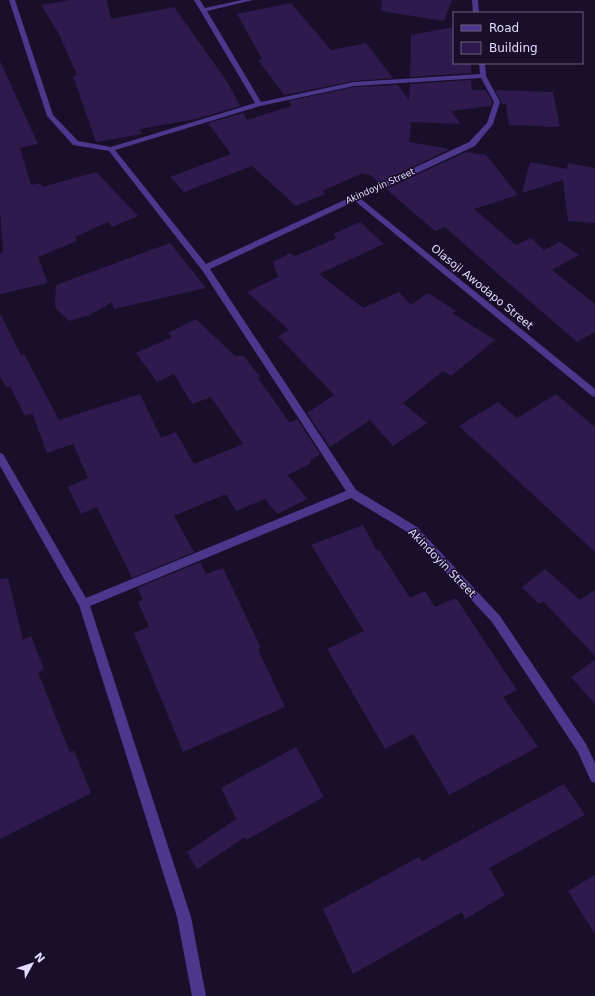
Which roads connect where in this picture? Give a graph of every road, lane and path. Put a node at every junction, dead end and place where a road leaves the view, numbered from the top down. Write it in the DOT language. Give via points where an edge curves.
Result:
graph roads {
  1 [pos="12,0"];
  2 [pos="197,0"];
  3 [pos="250,0"];
  4 [pos="475,0"];
  5 [pos="204,10"];
  6 [pos="476,12"];
  7 [pos="482,64"];
  8 [pos="483,76"];
  9 [pos="258,104"];
  10 [pos="111,149"];
  11 [pos="354,198"];
  12 [pos="205,268"];
  13 [pos="595,394"];
  14 [pos="0,457"];
  15 [pos="352,493"];
  16 [pos="84,604"];
  17 [pos="595,777"];
  18 [pos="199,996"];
  1 -- 10 [label="street" via="50,116 76,144"];
  2 -- 5 [label="street"];
  3 -- 5 [label="street"];
  4 -- 6 [label="street"];
  5 -- 9 [label="street"];
  7 -- 8 [label="street, Akindoyin Street"];
  8 -- 9 [label="street" via="354,84"];
  8 -- 11 [label="street, Akindoyin Street" via="497,102 490,124 472,144"];
  9 -- 10 [label="street"];
  10 -- 12 [label="street, Akindoyin Street"];
  11 -- 12 [label="street, Akindoyin Street"];
  11 -- 13 [label="street, Olasoji Awodapo Street"];
  12 -- 15 [label="street, Akindoyin Street"];
  14 -- 16 [label="street"];
  15 -- 16 [label="street"];
  15 -- 17 [label="street, Akindoyin Street" via="412,530 496,619 582,748"];
  16 -- 18 [label="street" via="184,917"];
}
